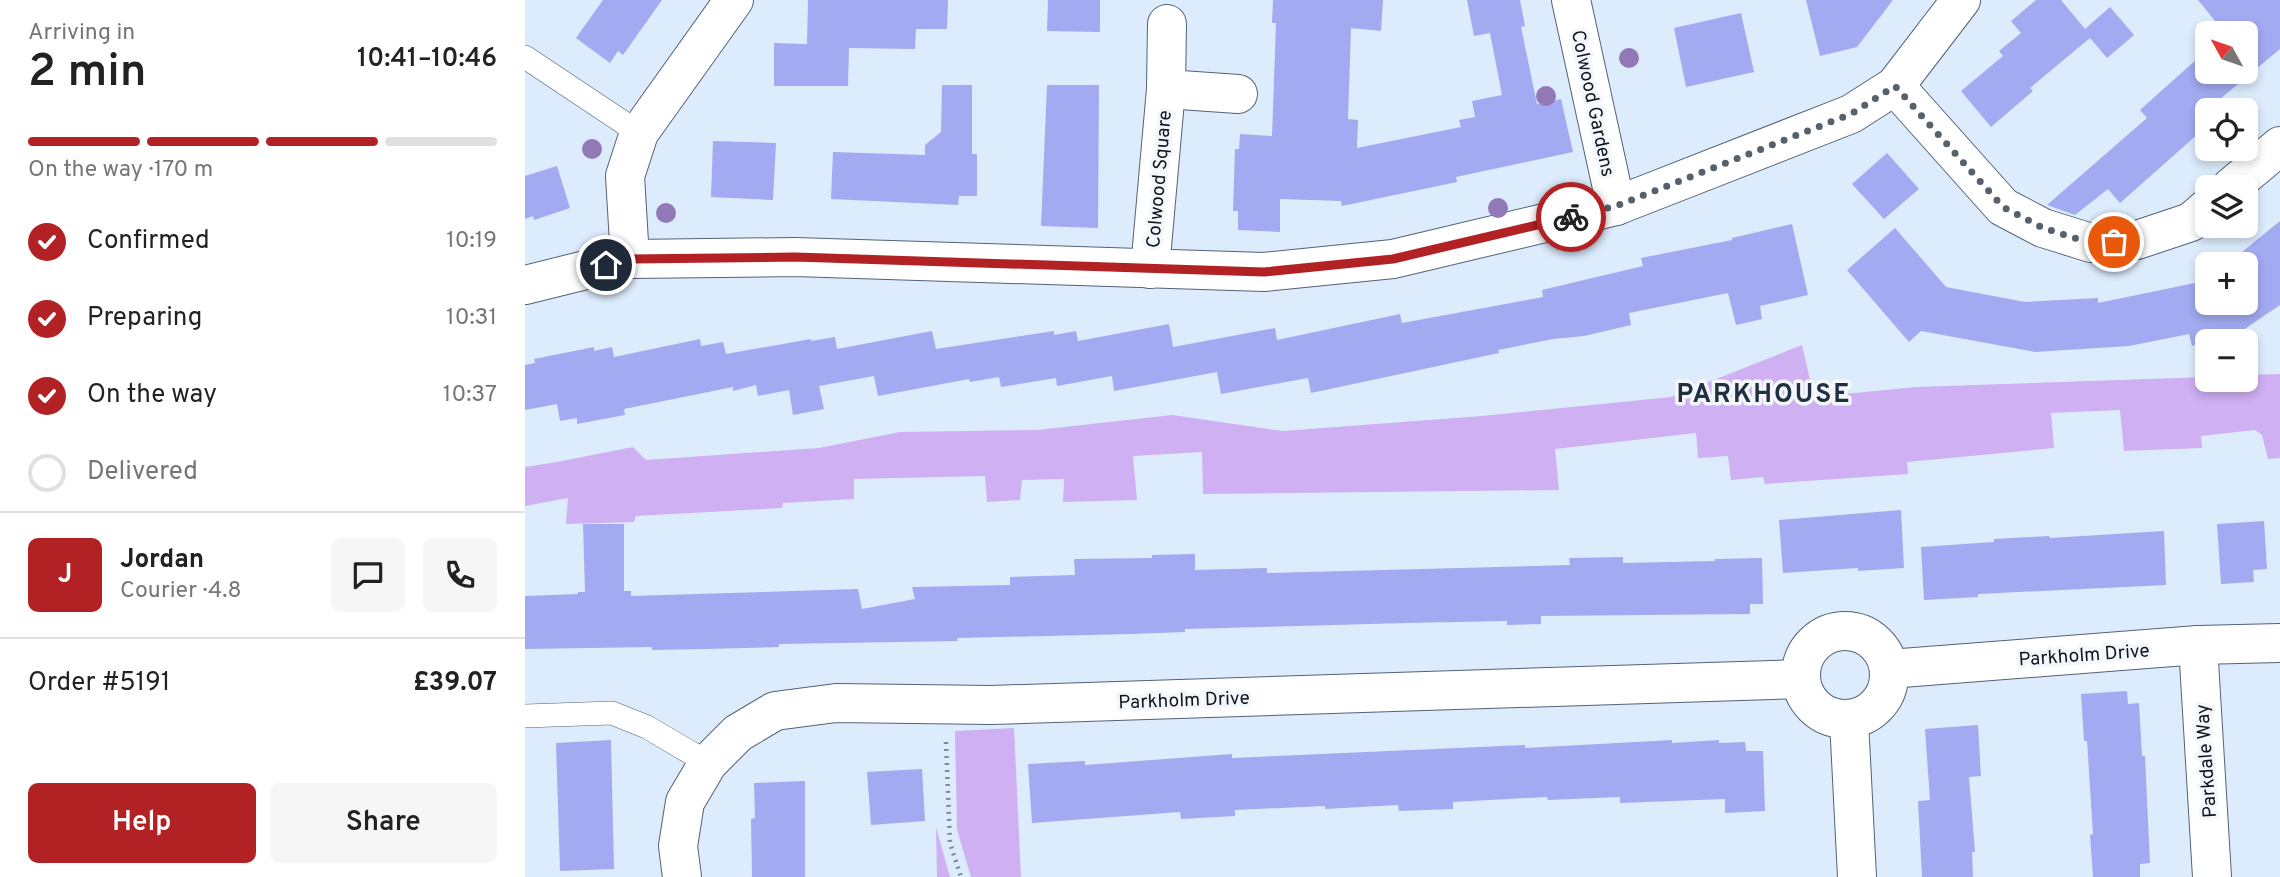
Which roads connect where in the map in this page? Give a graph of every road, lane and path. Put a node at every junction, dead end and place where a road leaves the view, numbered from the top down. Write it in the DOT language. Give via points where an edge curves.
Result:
graph roads {
  1 [pos="734,0"];
  2 [pos="1571,0"];
  3 [pos="1961,0"];
  4 [pos="1167,24"];
  5 [pos="525,57"];
  6 [pos="1895,86"];
  7 [pos="1167,89"];
  8 [pos="1238,94"];
  9 [pos="639,133"];
  10 [pos="2280,146"];
  11 [pos="2245,175"];
  12 [pos="1616,206"];
  13 [pos="2195,218"];
  14 [pos="630,259"];
  15 [pos="1150,269"];
  16 [pos="525,285"];
  17 [pos="2280,643"];
  18 [pos="2198,645"];
  19 [pos="1889,669"];
  20 [pos="1800,679"];
  21 [pos="945,706"];
  22 [pos="525,716"];
  23 [pos="1849,720"];
  24 [pos="708,763"];
  25 [pos="682,877"];
  26 [pos="961,877"];
  27 [pos="1857,877"];
  28 [pos="2212,877"];
  1 -- 9 [label="street"];
  2 -- 12 [label="street, Colwood Gardens"];
  3 -- 6 [label="street"];
  4 -- 7 [label="street, Colwood Square"];
  5 -- 9 [label="lane"];
  6 -- 12 [label="street" via="1851,114"];
  6 -- 13 [label="street" via="2003,207 2043,228 2091,243 2137,240"];
  7 -- 8 [label="street, Colwood Square"];
  7 -- 15 [label="street, Colwood Square"];
  9 -- 14 [label="street" via="625,176"];
  10 -- 11 [label="street"];
  12 -- 15 [label="street" via="1393,259 1264,272"];
  14 -- 15 [label="street" via="795,257"];
  14 -- 16 [label="street"];
  17 -- 18 [label="street, Parkholm Drive"];
  18 -- 19 [label="street, Parkholm Drive"];
  18 -- 28 [label="street, Parkdale Way"];
  19 -- 20 [label="street" via="1880,648 1862,634 1840,630 1818,638 1804,656"];
  19 -- 23 [label="street" via="1886,692 1871,711"];
  20 -- 21 [label="street, Parkholm Drive"];
  20 -- 23 [label="street" via="1808,700 1826,716"];
  21 -- 24 [label="street, Parkholm Drive" via="836,703 775,711 738,733"];
  21 -- 26 [label="path" via="950,843"];
  22 -- 24 [label="lane" via="612,713 647,727"];
  23 -- 27 [label="street"];
  24 -- 25 [label="street, Parkholm Drive" via="685,802 678,846"];
}
